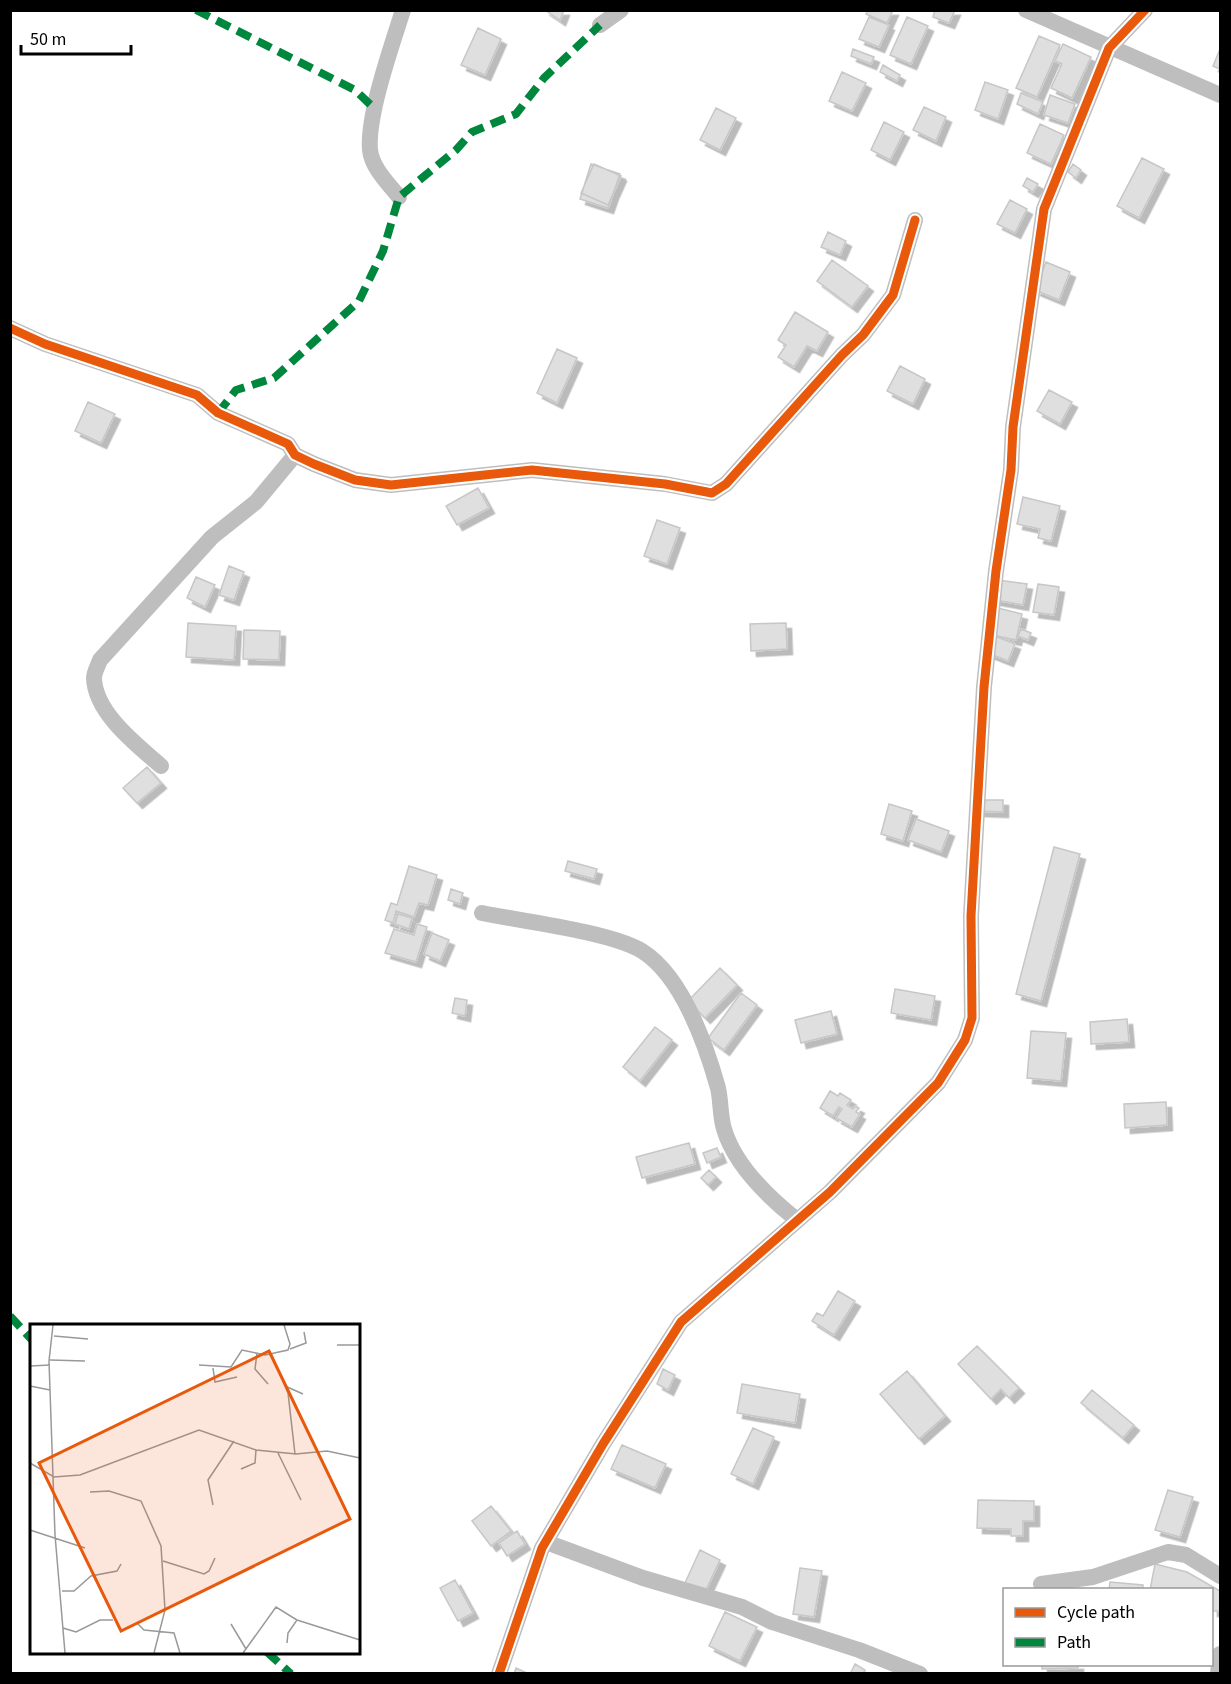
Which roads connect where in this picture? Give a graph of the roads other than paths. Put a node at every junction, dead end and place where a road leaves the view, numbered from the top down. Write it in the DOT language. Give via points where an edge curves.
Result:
graph roads {
  1 [pos="403,10"];
  2 [pos="621,10"];
  3 [pos="1026,10"];
  4 [pos="1145,10"];
  5 [pos="600,25"];
  6 [pos="1108,48"];
  7 [pos="1221,95"];
  8 [pos="399,197"];
  9 [pos="915,219"];
  10 [pos="10,328"];
  11 [pos="295,455"];
  12 [pos="161,766"];
  13 [pos="482,913"];
  14 [pos="797,1220"];
  15 [pos="546,1542"];
  16 [pos="1221,1576"];
  17 [pos="1041,1584"];
  18 [pos="1221,1654"];
  19 [pos="500,1674"];
  20 [pos="920,1674"];
  21 [pos="1218,1674"];
  1 -- 8 [label="street" via="382,77 370,151 376,169"];
  2 -- 5 [label="street"];
  3 -- 6 [label="street"];
  4 -- 6 [label="street"];
  6 -- 7 [label="street"];
  6 -- 14 [label="street" via="1044,209 1038,246 984,687 971,916 972,1018 965,1040 938,1083"];
  9 -- 11 [label="street" via="893,295 863,335 726,484 712,493 532,470 391,485 355,480"];
  10 -- 11 [label="street" via="45,344 197,395 218,413 288,444"];
  11 -- 12 [label="street" via="256,502 212,537 100,660 94,676 98,697 122,732"];
  13 -- 14 [label="street" via="606,938 642,951 669,978 705,1046 724,1129 741,1162 770,1199"];
  14 -- 15 [label="street" via="681,1322"];
  15 -- 19 [label="street"];
  15 -- 20 [label="street" via="643,1578 742,1606 772,1622"];
  16 -- 17 [label="street" via="1186,1555 1168,1552 1093,1577"];
  18 -- 21 [label="street"];
}
